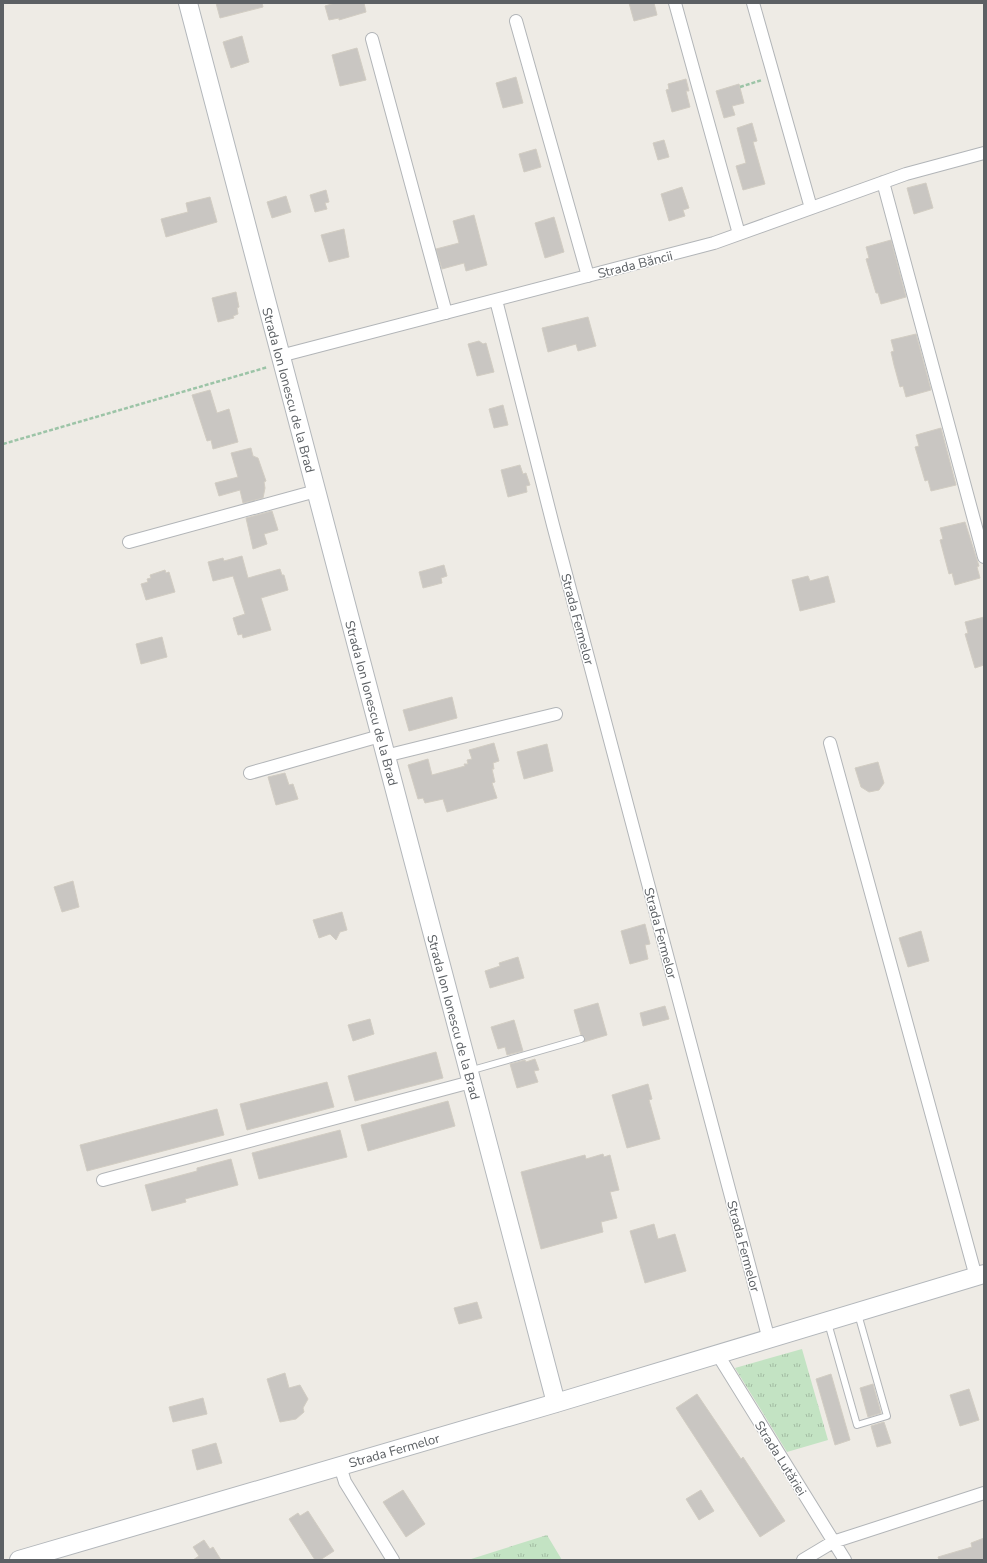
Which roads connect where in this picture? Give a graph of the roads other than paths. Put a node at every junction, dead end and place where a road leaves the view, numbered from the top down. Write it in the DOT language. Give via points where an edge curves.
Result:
graph roads {
  1 [pos="188,3"];
  2 [pos="675,3"];
  3 [pos="753,3"];
  4 [pos="516,21"];
  5 [pos="372,39"];
  6 [pos="984,153"];
  7 [pos="883,182"];
  8 [pos="811,208"];
  9 [pos="740,234"];
  10 [pos="588,276"];
  11 [pos="496,300"];
  12 [pos="446,313"];
  13 [pos="281,360"];
  14 [pos="316,491"];
  15 [pos="129,542"];
  16 [pos="984,557"];
  17 [pos="556,714"];
  18 [pos="380,736"];
  19 [pos="830,743"];
  20 [pos="385,756"];
  21 [pos="250,773"];
  22 [pos="581,1039"];
  23 [pos="469,1077"];
  24 [pos="103,1180"];
  25 [pos="980,1275"];
  26 [pos="858,1313"];
  27 [pos="828,1322"];
  28 [pos="769,1340"];
  29 [pos="718,1355"];
  30 [pos="556,1403"];
  31 [pos="340,1466"];
  32 [pos="984,1493"];
  33 [pos="833,1542"];
  34 [pos="19,1560"];
  35 [pos="393,1560"];
  36 [pos="803,1560"];
  37 [pos="845,1560"];
  1 -- 13 [label="street, Strada Ion Ionescu de la Brad"];
  2 -- 9 [label="street"];
  3 -- 8 [label="street"];
  4 -- 10 [label="street"];
  5 -- 12 [label="street"];
  6 -- 7 [label="street, Strada Băncii"];
  7 -- 8 [label="street, Strada Băncii"];
  7 -- 16 [label="street"];
  8 -- 9 [label="street, Strada Băncii"];
  9 -- 10 [label="street, Strada Băncii"];
  10 -- 11 [label="street, Strada Băncii"];
  11 -- 12 [label="street, Strada Băncii"];
  11 -- 28 [label="street, Strada Fermelor" via="552,525"];
  12 -- 13 [label="street, Strada Băncii"];
  13 -- 14 [label="street, Strada Ion Ionescu de la Brad"];
  14 -- 15 [label="street"];
  14 -- 18 [label="street, Strada Ion Ionescu de la Brad"];
  17 -- 20 [label="street"];
  18 -- 20 [label="street, Strada Ion Ionescu de la Brad"];
  18 -- 21 [label="street"];
  19 -- 25 [label="street"];
  20 -- 23 [label="street, Strada Ion Ionescu de la Brad"];
  22 -- 23 [label="lane"];
  23 -- 24 [label="street"];
  23 -- 30 [label="street, Strada Ion Ionescu de la Brad"];
  25 -- 26 [label="street, Strada Fermelor"];
  26 -- 27 [label="street, Strada Fermelor"];
  26 -- 27 [label="lane" via="887,1416 857,1425"];
  27 -- 28 [label="street, Strada Fermelor"];
  28 -- 29 [label="street, Strada Fermelor"];
  29 -- 30 [label="street, Strada Fermelor"];
  29 -- 33 [label="street, Strada Lutăriei"];
  30 -- 31 [label="street, Strada Fermelor"];
  31 -- 34 [label="street, Strada Fermelor"];
  31 -- 35 [label="street" via="346,1482"];
  32 -- 33 [label="street"];
  33 -- 36 [label="street"];
  33 -- 37 [label="street, Strada Lutăriei"];
}
